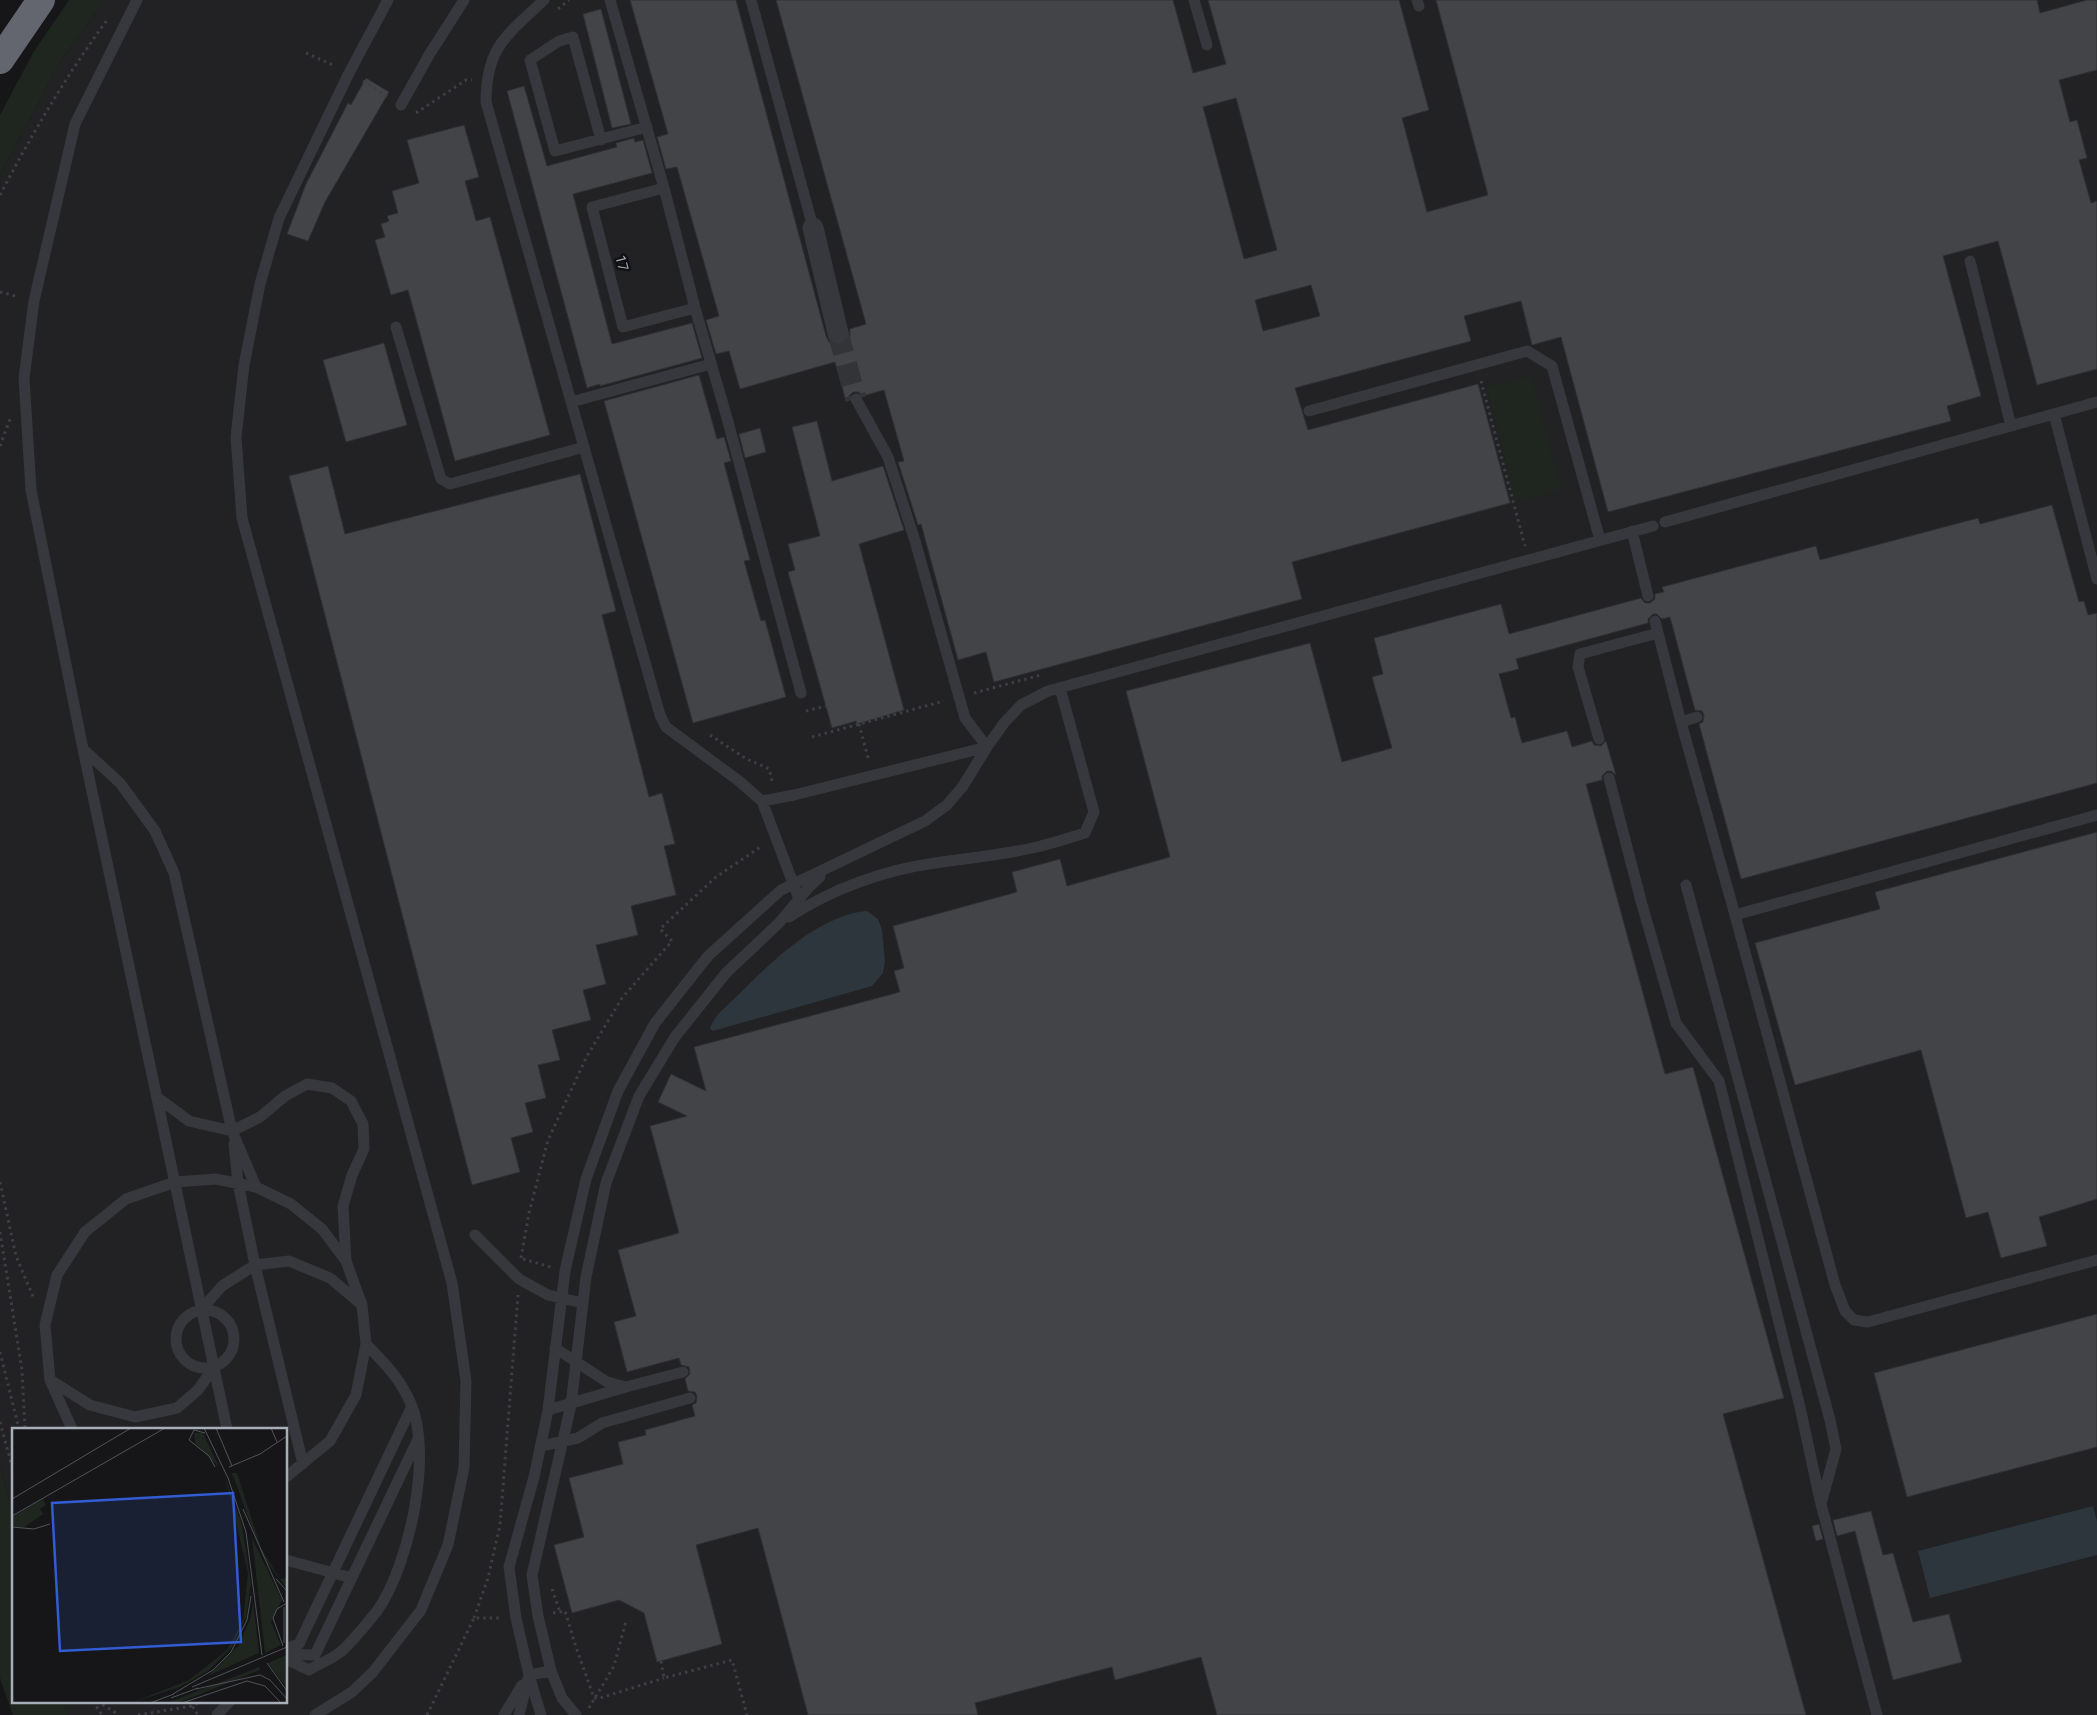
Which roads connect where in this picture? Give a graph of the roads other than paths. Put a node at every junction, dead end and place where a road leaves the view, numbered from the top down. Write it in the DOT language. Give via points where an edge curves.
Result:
graph roads {
  1 [pos="41,0"];
  2 [pos="137,0"];
  3 [pos="388,0"];
  4 [pos="464,0"];
  5 [pos="544,0"];
  6 [pos="610,0"];
  7 [pos="751,0"];
  8 [pos="1194,0"];
  9 [pos="1207,45"];
  10 [pos="0,60"];
  11 [pos="401,106"];
  12 [pos="646,127"];
  13 [pos="601,140"];
  14 [pos="664,188"];
  15 [pos="812,224"];
  16 [pos="1970,261"];
  17 [pos="695,308"];
  18 [pos="396,327"];
  19 [pos="838,332"];
  20 [pos="711,364"];
  21 [pos="856,399"];
  22 [pos="571,402"];
  23 [pos="2097,402"];
  24 [pos="1309,411"];
  25 [pos="2054,414"];
  26 [pos="2011,426"];
  27 [pos="584,447"];
  28 [pos="1665,522"];
  29 [pos="1653,526"];
  30 [pos="1632,531"];
  31 [pos="1600,540"];
  32 [pos="2097,579"];
  33 [pos="1648,596"];
  34 [pos="1655,621"];
  35 [pos="1658,633"];
  36 [pos="1060,688"];
  37 [pos="801,693"];
  38 [pos="1698,717"];
  39 [pos="1681,722"];
  40 [pos="1599,740"];
  41 [pos="986,747"];
  42 [pos="83,749"];
  43 [pos="1609,778"];
  44 [pos="762,801"];
  45 [pos="2097,815"];
  46 [pos="831,867"];
  47 [pos="794,884"];
  48 [pos="1686,885"];
  49 [pos="799,899"];
  50 [pos="1735,915"];
  51 [pos="779,923"];
  52 [pos="158,1098"];
  53 [pos="232,1132"];
  54 [pos="175,1182"];
  55 [pos="238,1183"];
  56 [pos="256,1187"];
  57 [pos="475,1235"];
  58 [pos="346,1260"];
  59 [pos="2097,1260"];
  60 [pos="255,1265"];
  61 [pos="560,1298"];
  62 [pos="583,1303"];
  63 [pos="362,1305"];
  64 [pos="201,1310"];
  65 [pos="366,1344"];
  66 [pos="555,1348"];
  67 [pos="576,1360"];
  68 [pos="214,1366"];
  69 [pos="683,1372"];
  70 [pos="50,1380"];
  71 [pos="626,1387"];
  72 [pos="690,1398"];
  73 [pos="571,1405"];
  74 [pos="412,1406"];
  75 [pos="548,1410"];
  76 [pos="72,1428"];
  77 [pos="227,1428"];
  78 [pos="419,1438"];
  79 [pos="563,1442"];
  80 [pos="541,1446"];
  81 [pos="303,1464"];
  82 [pos="288,1475"];
  83 [pos="1821,1504"];
  84 [pos="288,1561"];
  85 [pos="333,1573"];
  86 [pos="352,1578"];
  87 [pos="288,1648"];
  88 [pos="288,1654"];
  89 [pos="288,1660"];
  90 [pos="551,1671"];
  91 [pos="529,1675"];
  92 [pos="229,1702"];
  93 [pos="217,1715"];
  94 [pos="316,1715"];
  95 [pos="504,1715"];
  96 [pos="519,1715"];
  97 [pos="541,1715"];
  98 [pos="576,1715"];
  99 [pos="1877,1715"];
  1 -- 10 [label="highway"];
  2 -- 42 [label="lane" via="75,124 34,301 24,378 31,490"];
  3 -- 94 [label="lane" via="349,73 280,218 260,284 244,365 236,436 242,518 452,1284 466,1381 464,1468 448,1545 421,1610 364,1682"];
  4 -- 11 [label="lane"];
  5 -- 22 [label="lane" via="506,36 490,62 486,102"];
  6 -- 12 [label="lane"];
  7 -- 15 [label="lane"];
  8 -- 9 [label="lane"];
  12 -- 13 [label="lane"];
  12 -- 14 [label="lane"];
  13 -- 13 [label="lane" via="554,151 530,60 559,41 573,37"];
  14 -- 17 [label="lane"];
  14 -- 17 [label="lane, 17" via="592,207 594,216 623,327"];
  15 -- 19 [label="street"];
  16 -- 26 [label="lane"];
  17 -- 20 [label="lane"];
  18 -- 27 [label="lane" via="440,479 450,484"];
  20 -- 22 [label="lane"];
  20 -- 37 [label="lane"];
  21 -- 41 [label="lane" via="888,457 965,718"];
  22 -- 27 [label="lane"];
  23 -- 25 [label="lane"];
  24 -- 31 [label="lane" via="1527,351 1552,366"];
  25 -- 26 [label="lane"];
  25 -- 32 [label="lane"];
  26 -- 28 [label="lane"];
  27 -- 44 [label="lane" via="666,727"];
  29 -- 30 [label="lane"];
  30 -- 31 [label="lane"];
  30 -- 33 [label="lane"];
  31 -- 36 [label="lane"];
  34 -- 35 [label="lane"];
  35 -- 39 [label="lane"];
  35 -- 40 [label="lane" via="1580,654 1578,667"];
  36 -- 41 [label="lane" via="1021,705"];
  36 -- 51 [label="lane" via="1094,812 1085,833 1037,847 934,863 879,876 815,900"];
  38 -- 39 [label="lane"];
  39 -- 50 [label="lane"];
  41 -- 44 [label="lane"];
  41 -- 46 [label="lane" via="963,786 947,805 924,821"];
  42 -- 52 [label="lane"];
  42 -- 53 [label="lane" via="120,783 155,831 174,872"];
  43 -- 83 [label="lane" via="1676,1024 1719,1080"];
  44 -- 47 [label="lane"];
  45 -- 50 [label="lane"];
  46 -- 47 [label="lane"];
  46 -- 49 [label="lane"];
  47 -- 49 [label="lane"];
  47 -- 61 [label="lane" via="781,890 708,956 656,1023 618,1091 586,1179"];
  48 -- 83 [label="lane" via="1830,1420 1836,1449"];
  49 -- 51 [label="lane"];
  50 -- 59 [label="lane" via="1835,1285 1845,1311 1854,1320 1868,1322"];
  51 -- 62 [label="lane" via="726,973 675,1037 639,1096 606,1183"];
  52 -- 53 [label="lane" via="189,1121"];
  52 -- 54 [label="lane"];
  53 -- 55 [label="lane"];
  53 -- 56 [label="lane"];
  53 -- 58 [label="lane" via="307,1084 332,1088 351,1101 363,1124 364,1149 343,1206"];
  54 -- 55 [label="lane" via="216,1179"];
  54 -- 64 [label="lane"];
  54 -- 70 [label="lane" via="126,1200 86,1232 57,1275 45,1326"];
  55 -- 56 [label="lane"];
  55 -- 60 [label="lane"];
  56 -- 58 [label="lane" via="292,1204 322,1228"];
  57 -- 61 [label="lane" via="519,1279"];
  58 -- 63 [label="lane"];
  60 -- 63 [label="lane" via="289,1261 330,1278"];
  60 -- 64 [label="lane" via="222,1286"];
  60 -- 81 [label="lane"];
  61 -- 62 [label="lane"];
  61 -- 66 [label="lane"];
  62 -- 67 [label="lane"];
  63 -- 65 [label="lane"];
  64 -- 68 [label="lane"];
  64 -- 68 [label="lane" via="220,1314 227,1320 234,1337 229,1355"];
  64 -- 68 [label="lane" via="192,1313 179,1326 177,1345 187,1361 204,1368"];
  65 -- 74 [label="lane" via="399,1379"];
  65 -- 81 [label="lane" via="356,1395 330,1441"];
  66 -- 67 [label="lane"];
  66 -- 75 [label="lane"];
  67 -- 71 [label="lane" via="607,1382"];
  67 -- 73 [label="lane"];
  68 -- 70 [label="lane" via="198,1390 177,1408 135,1417 90,1405"];
  68 -- 77 [label="lane"];
  69 -- 71 [label="lane"];
  70 -- 76 [label="lane"];
  71 -- 73 [label="lane"];
  72 -- 79 [label="lane" via="602,1423 578,1438"];
  73 -- 75 [label="lane"];
  73 -- 79 [label="lane"];
  74 -- 78 [label="lane"];
  74 -- 85 [label="lane"];
  75 -- 80 [label="lane"];
  78 -- 86 [label="lane"];
  78 -- 89 [label="lane" via="421,1461 413,1523 394,1576 377,1610 340,1653 309,1670"];
  79 -- 80 [label="lane"];
  79 -- 90 [label="lane" via="532,1575"];
  80 -- 91 [label="lane" via="509,1568"];
  81 -- 82 [label="lane"];
  83 -- 99 [label="lane"];
  84 -- 85 [label="lane"];
  85 -- 86 [label="lane"];
  85 -- 87 [label="lane" via="299,1644"];
  86 -- 88 [label="lane" via="315,1655"];
  90 -- 91 [label="lane"];
  90 -- 98 [label="lane" via="562,1698"];
  91 -- 95 [label="lane"];
  91 -- 96 [label="lane"];
  91 -- 97 [label="lane"];
  92 -- 93 [label="lane"];
}
